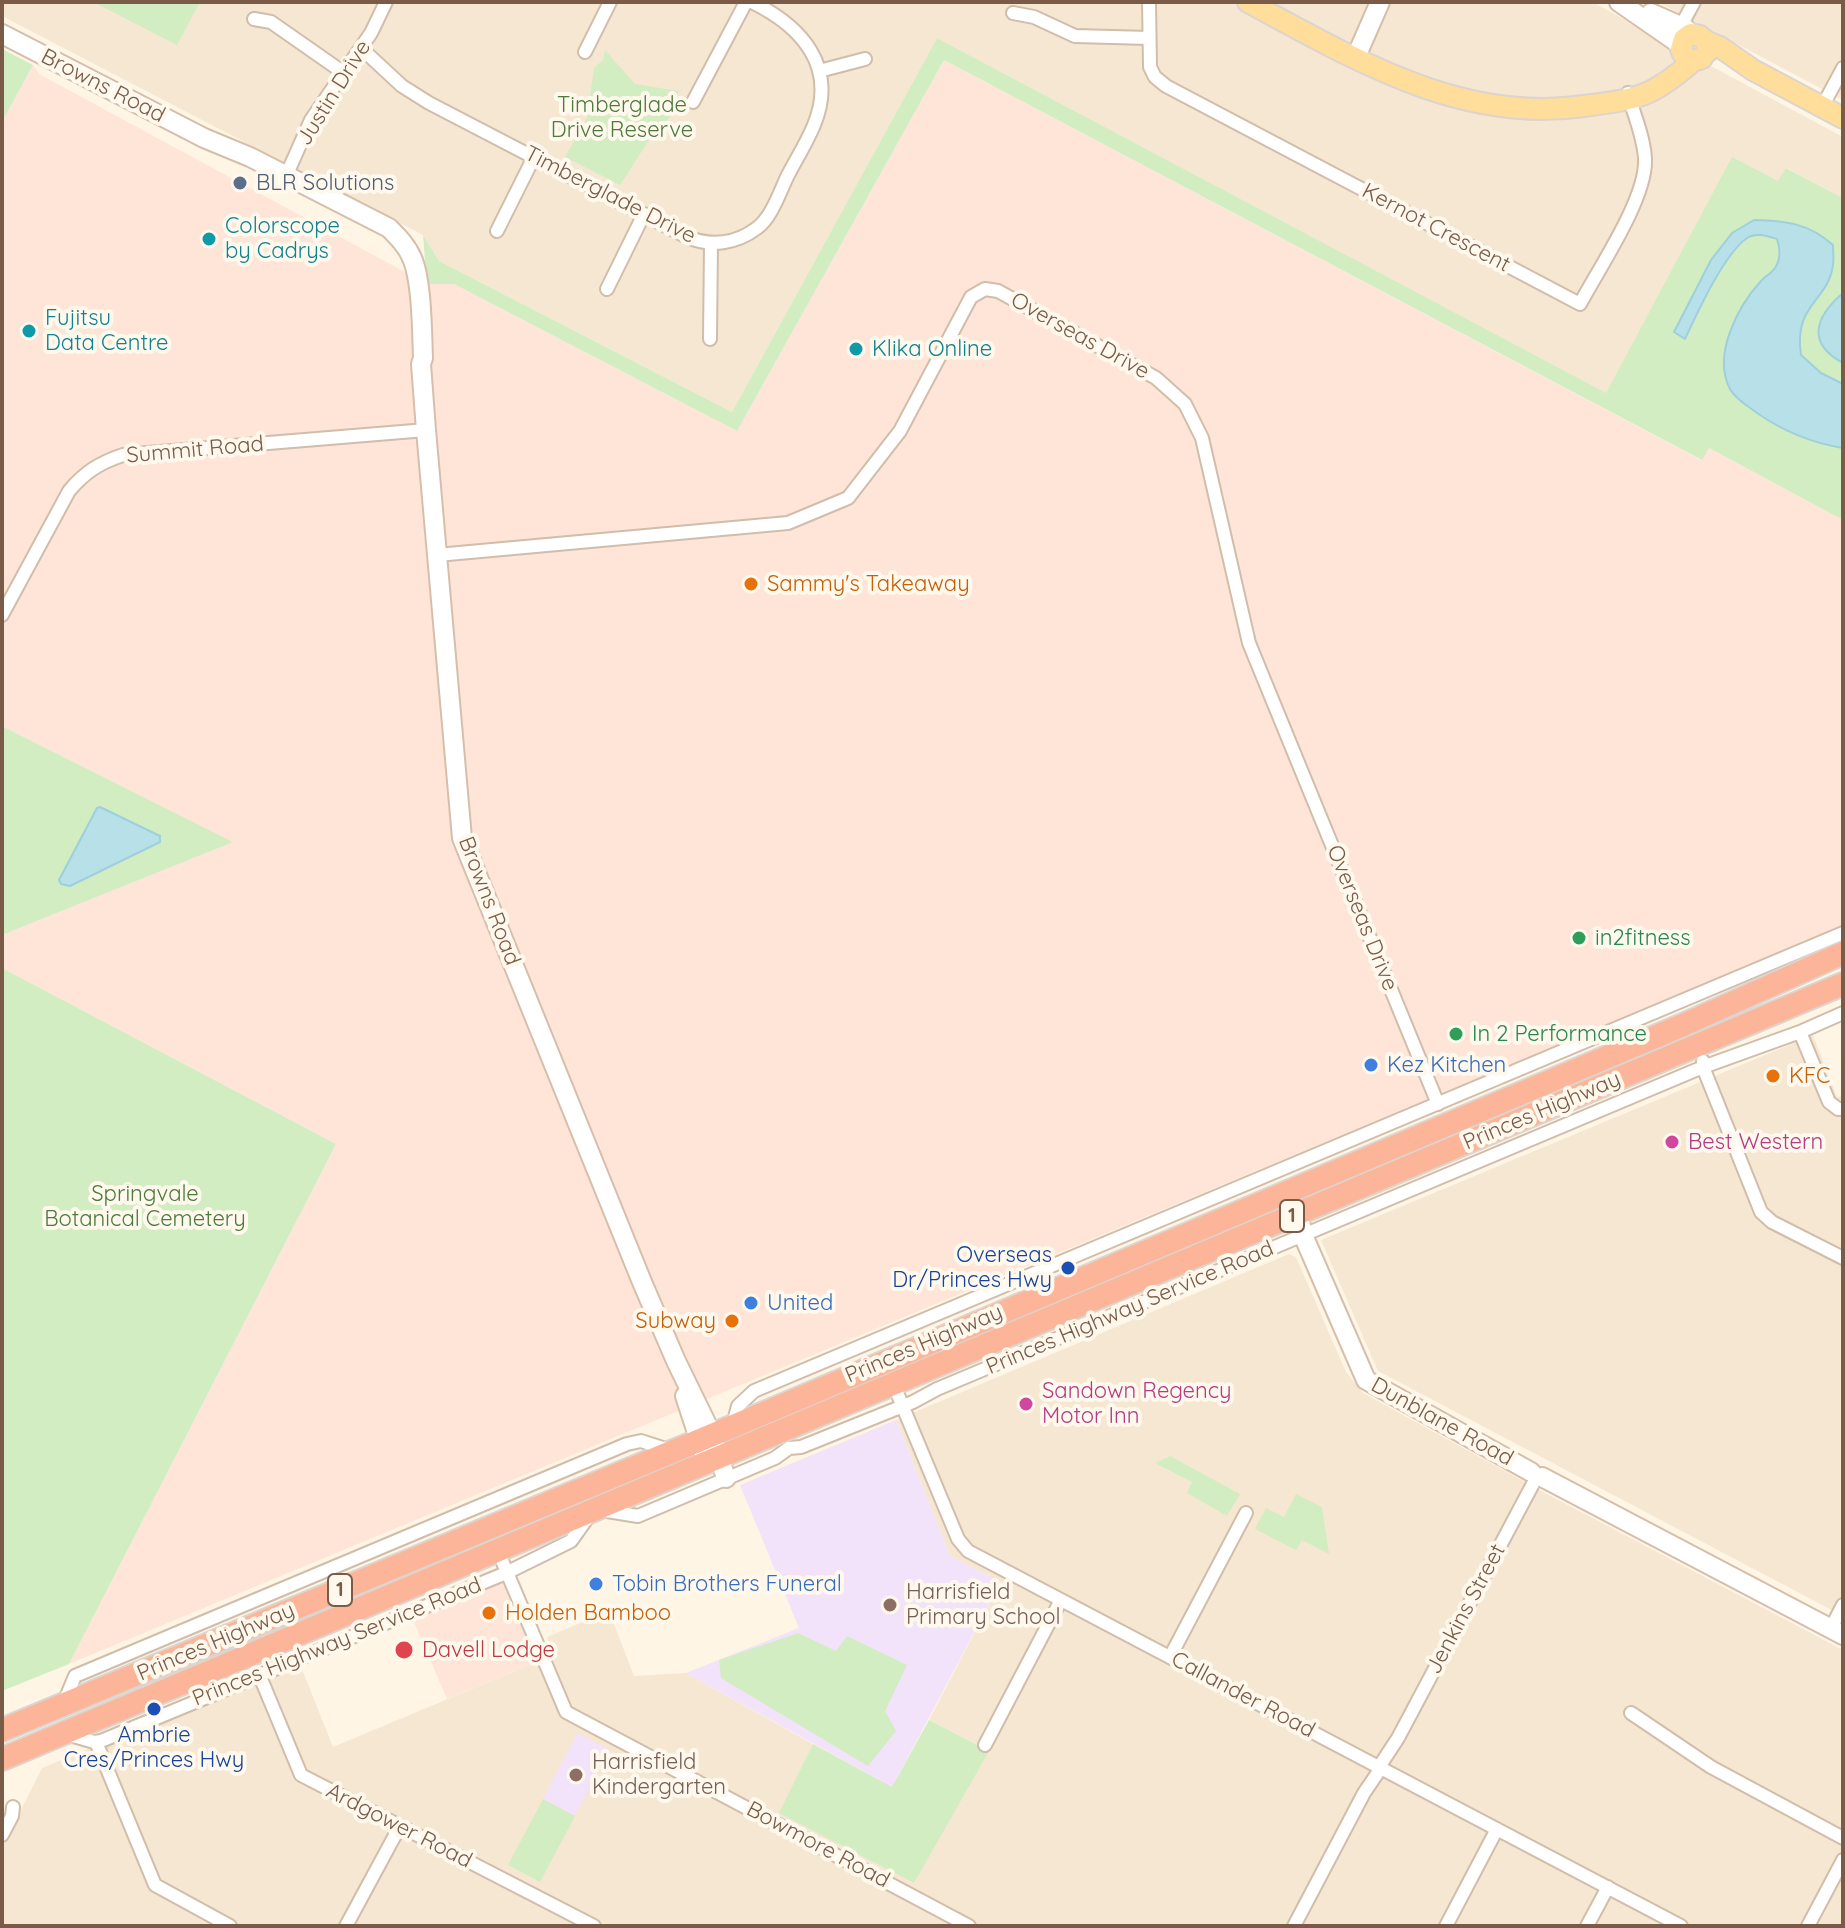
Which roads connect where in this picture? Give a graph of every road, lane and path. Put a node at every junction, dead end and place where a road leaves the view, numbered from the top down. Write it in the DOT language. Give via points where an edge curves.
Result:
graph roads {
  1 [pos="386,2"];
  2 [pos="610,2"];
  3 [pos="746,2"];
  4 [pos="752,2"];
  5 [pos="1149,2"];
  6 [pos="1248,2"];
  7 [pos="1379,2"];
  8 [pos="1619,2"];
  9 [pos="1627,2"];
  10 [pos="1694,2"];
  11 [pos="1013,13"];
  12 [pos="254,19"];
  13 [pos="2,34"];
  14 [pos="1149,38"];
  15 [pos="1691,45"];
  16 [pos="361,48"];
  17 [pos="585,52"];
  18 [pos="1351,57"];
  19 [pos="865,59"];
  20 [pos="1843,68"];
  21 [pos="819,71"];
  22 [pos="344,73"];
  23 [pos="1629,95"];
  24 [pos="693,102"];
  25 [pos="1822,107"];
  26 [pos="1843,118"];
  27 [pos="534,157"];
  28 [pos="280,178"];
  29 [pos="644,214"];
  30 [pos="497,231"];
  31 [pos="711,243"];
  32 [pos="607,289"];
  33 [pos="710,339"];
  34 [pos="426,430"];
  35 [pos="437,555"];
  36 [pos="2,615"];
  37 [pos="1843,933"];
  38 [pos="1843,953"];
  39 [pos="1843,984"];
  40 [pos="1843,1013"];
  41 [pos="1683,1025"];
  42 [pos="1800,1032"];
  43 [pos="1693,1055"];
  44 [pos="1438,1104"];
  45 [pos="1843,1109"];
  46 [pos="1300,1224"];
  47 [pos="1140,1253"];
  48 [pos="1843,1258"];
  49 [pos="893,1383"];
  50 [pos="902,1406"];
  51 [pos="733,1425"];
  52 [pos="709,1448"];
  53 [pos="672,1451"];
  54 [pos="1536,1476"];
  55 [pos="726,1478"];
  56 [pos="594,1509"];
  57 [pos="1246,1513"];
  58 [pos="519,1514"];
  59 [pos="489,1528"];
  60 [pos="528,1536"];
  61 [pos="498,1551"];
  62 [pos="506,1573"];
  63 [pos="1061,1600"];
  64 [pos="1843,1605"];
  65 [pos="1837,1632"];
  66 [pos="1170,1657"];
  67 [pos="259,1674"];
  68 [pos="63,1705"];
  69 [pos="1631,1713"];
  70 [pos="2,1730"];
  71 [pos="64,1733"];
  72 [pos="96,1742"];
  73 [pos="985,1745"];
  74 [pos="2,1759"];
  75 [pos="1380,1767"];
  76 [pos="13,1807"];
  77 [pos="400,1826"];
  78 [pos="1497,1829"];
  79 [pos="2,1835"];
  80 [pos="1843,1838"];
  81 [pos="1843,1860"];
  82 [pos="1608,1887"];
  83 [pos="230,1926"];
  84 [pos="346,1926"];
  85 [pos="594,1926"];
  86 [pos="969,1926"];
  87 [pos="1294,1926"];
  88 [pos="1446,1926"];
  89 [pos="1587,1926"];
  90 [pos="1681,1926"];
  91 [pos="1808,1926"];
  1 -- 16 [label="street, Justin Drive"];
  2 -- 17 [label="street"];
  3 -- 24 [label="street"];
  4 -- 21 [label="street, Timberglade Drive" via="800,33"];
  5 -- 14 [label="street, Kernot Crescent"];
  6 -- 18 [label="main road"];
  7 -- 18 [label="street"];
  8 -- 15 [label="street"];
  9 -- 15 [label="street"];
  10 -- 15 [label="street"];
  11 -- 14 [label="street" via="1075,36"];
  12 -- 22 [label="street" via="271,22"];
  13 -- 28 [label="street, Browns Road"];
  14 -- 23 [label="street, Kernot Crescent" via="1150,67 1166,86 1580,304 1644,177 1644,145"];
  15 -- 23 [label="main road" via="1654,91"];
  15 -- 25 [label="main road" via="1732,54"];
  16 -- 22 [label="street, Justin Drive"];
  16 -- 27 [label="street, Timberglade Drive" via="411,93"];
  18 -- 23 [label="main road" via="1409,84 1472,102 1527,108 1589,106"];
  19 -- 21 [label="street"];
  20 -- 25 [label="street"];
  21 -- 31 [label="street, Timberglade Drive" via="814,125 766,218 744,236"];
  22 -- 28 [label="street, Justin Drive"];
  25 -- 26 [label="main road"];
  27 -- 29 [label="street, Timberglade Drive"];
  27 -- 30 [label="street"];
  28 -- 34 [label="street, Browns Road" via="389,228 414,261"];
  29 -- 31 [label="street, Timberglade Drive" via="687,237"];
  29 -- 32 [label="street"];
  31 -- 33 [label="street"];
  34 -- 35 [label="street, Browns Road"];
  34 -- 36 [label="street, Summit Road" via="123,455 100,463 69,491"];
  35 -- 44 [label="street, Overseas Drive" via="788,523 848,498 900,431 971,297 985,289 1090,341 1156,378 1185,404 1202,438 1249,643"];
  35 -- 52 [label="street, Browns Road" via="462,838"];
  37 -- 44 [label="street"];
  38 -- 41 [label="highway, Princes Highway / 1"];
  39 -- 43 [label="highway, Princes Highway / 1"];
  40 -- 42 [label="street"];
  41 -- 43 [label="highway"];
  41 -- 47 [label="highway, Princes Highway / 1"];
  42 -- 43 [label="street"];
  42 -- 45 [label="street" via="1829,1102"];
  43 -- 46 [label="highway, Princes Highway / 1"];
  43 -- 48 [label="street" via="1761,1212"];
  44 -- 51 [label="street" via="754,1391 738,1406"];
  46 -- 47 [label="highway" via="1286,1206 1280,1206 1195,1241"];
  46 -- 49 [label="highway, Princes Highway / 1" via="1275,1223"];
  46 -- 50 [label="street, Princes Highway Service Road"];
  46 -- 54 [label="street, Dunblane Road" via="1366,1380"];
  47 -- 51 [label="highway, Princes Highway / 1"];
  49 -- 50 [label="street, Callander Road"];
  49 -- 52 [label="highway, Princes Highway / 1"];
  50 -- 55 [label="street, Princes Highway Service Road"];
  50 -- 63 [label="street, Callander Road" via="962,1546"];
  51 -- 52 [label="highway, Princes Highway / 1"];
  52 -- 53 [label="highway, Princes Highway / 1"];
  52 -- 55 [label="street, Browns Road"];
  52 -- 56 [label="highway, Princes Highway / 1"];
  53 -- 58 [label="highway, Princes Highway / 1"];
  53 -- 68 [label="street" via="641,1441 627,1444 75,1676"];
  54 -- 65 [label="street, Dunblane Road"];
  54 -- 75 [label="street, Jenkins Street"];
  55 -- 56 [label="street, Princes Highway Service Road" via="638,1516"];
  56 -- 60 [label="highway, Princes Highway / 1"];
  56 -- 62 [label="street, Princes Highway Service Road" via="571,1541"];
  57 -- 66 [label="street"];
  58 -- 59 [label="highway, Princes Highway / 1"];
  58 -- 60 [label="highway"];
  59 -- 61 [label="highway"];
  59 -- 68 [label="highway, Princes Highway / 1"];
  60 -- 61 [label="highway, Princes Highway / 1"];
  61 -- 62 [label="street, Bowmore Road"];
  61 -- 71 [label="highway, Princes Highway / 1"];
  62 -- 67 [label="street, Princes Highway Service Road"];
  62 -- 86 [label="street, Bowmore Road" via="566,1712"];
  63 -- 66 [label="street, Callander Road"];
  63 -- 73 [label="street"];
  64 -- 65 [label="street"];
  66 -- 75 [label="street, Callander Road"];
  67 -- 72 [label="street, Princes Highway Service Road"];
  67 -- 77 [label="street, Ardgower Road" via="301,1775"];
  68 -- 70 [label="highway, Princes Highway / 1"];
  69 -- 80 [label="street" via="1711,1767"];
  71 -- 72 [label="street"];
  71 -- 74 [label="highway, Princes Highway / 1"];
  72 -- 83 [label="street" via="155,1885"];
  75 -- 78 [label="street, Callander Road"];
  75 -- 87 [label="street, Jenkins Street"];
  76 -- 79 [label="street"];
  77 -- 84 [label="street"];
  77 -- 85 [label="street, Ardgower Road"];
  78 -- 82 [label="street, Callander Road"];
  78 -- 88 [label="street"];
  81 -- 91 [label="street"];
  82 -- 89 [label="street"];
  82 -- 90 [label="street, Callander Road"];
}
